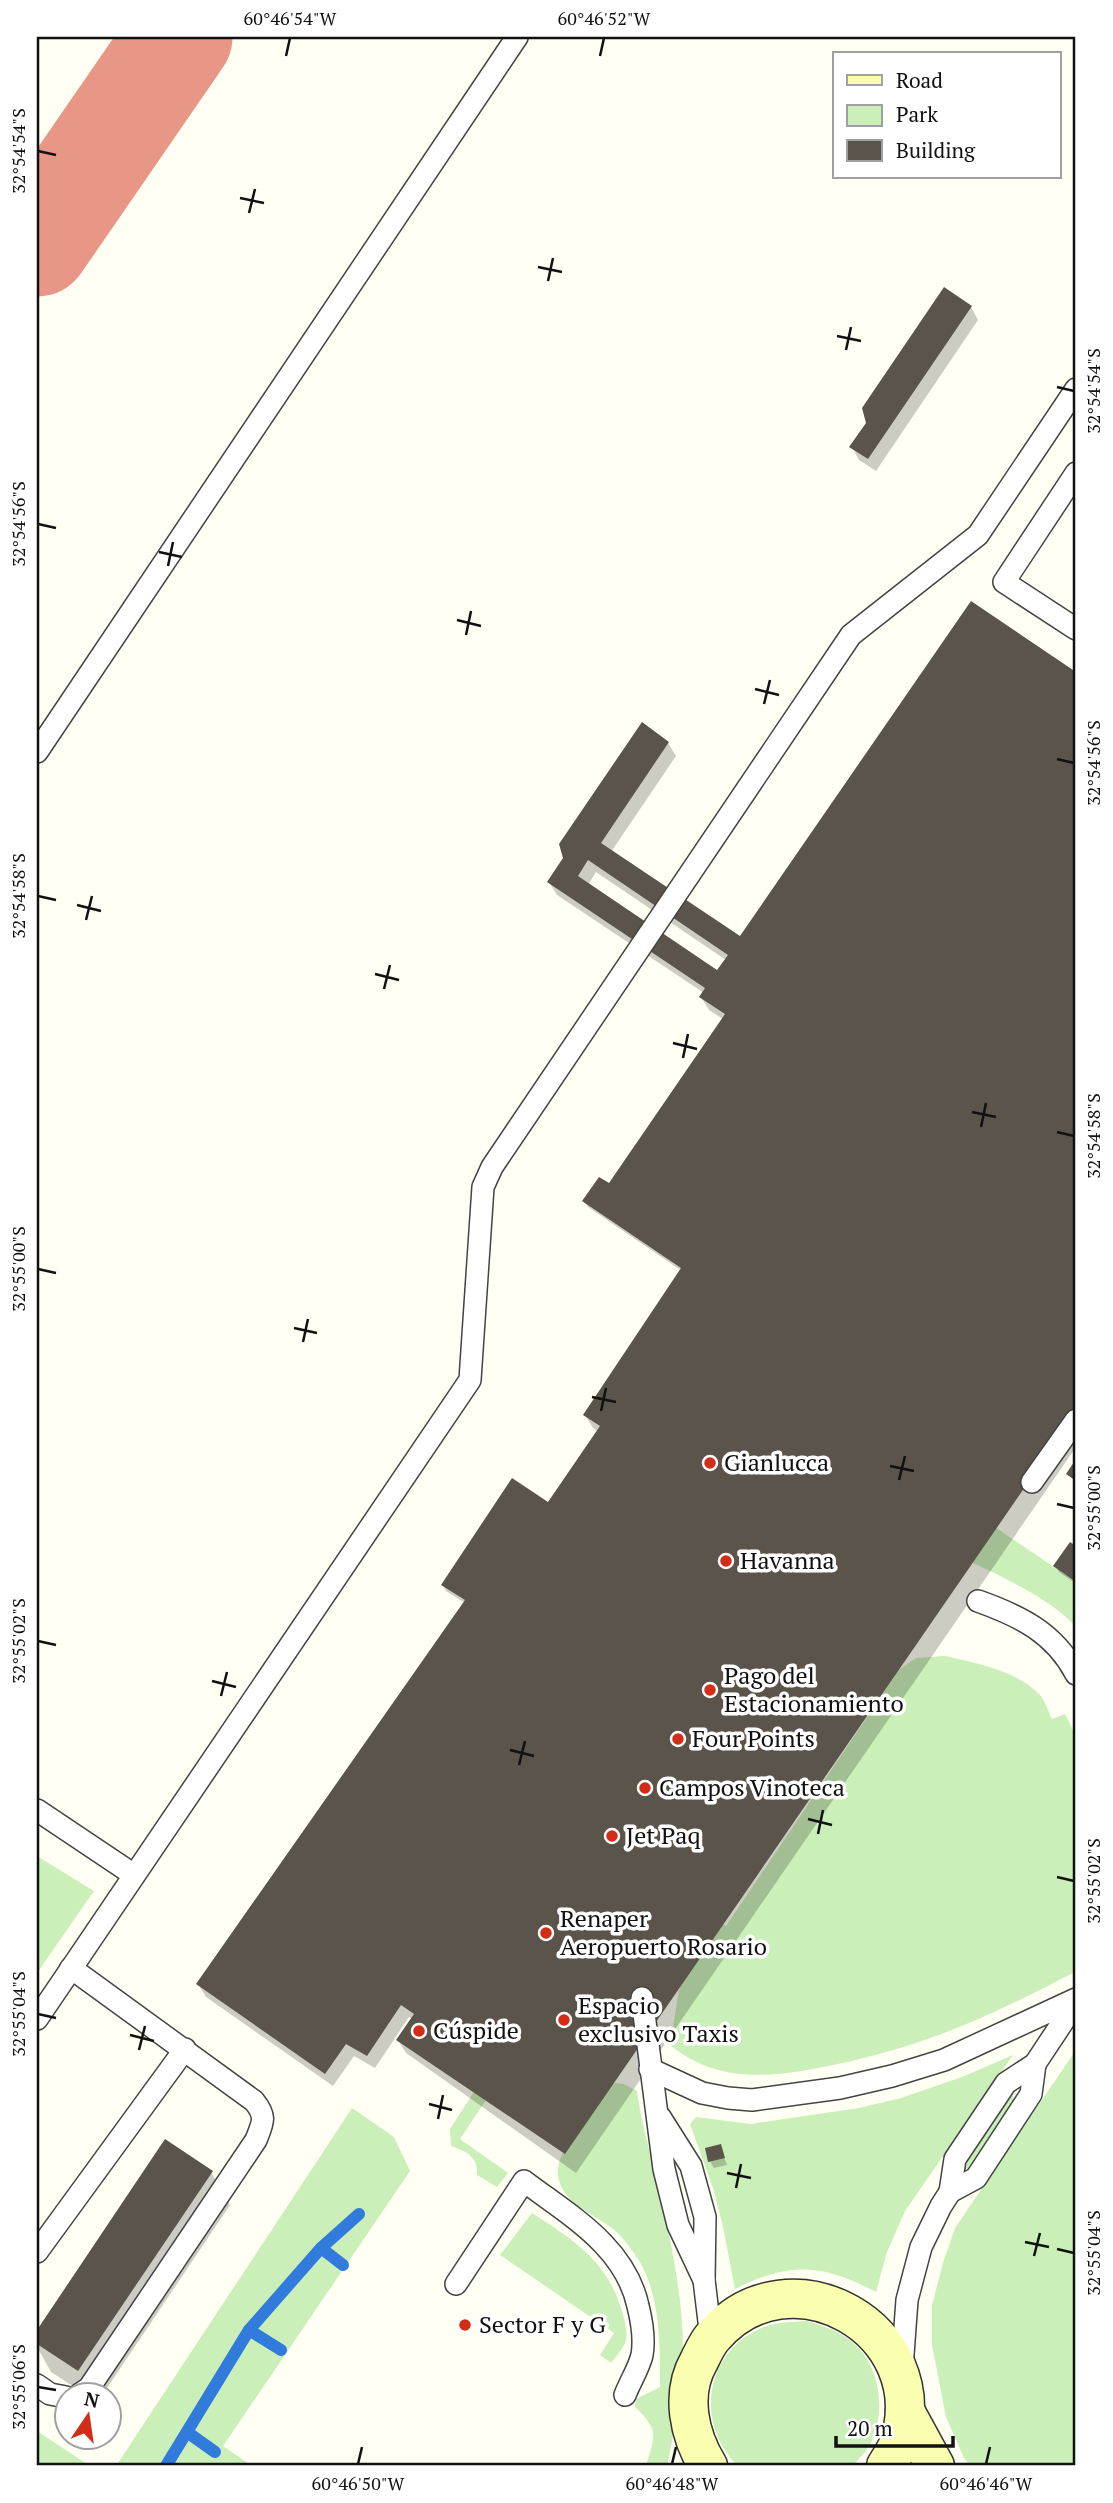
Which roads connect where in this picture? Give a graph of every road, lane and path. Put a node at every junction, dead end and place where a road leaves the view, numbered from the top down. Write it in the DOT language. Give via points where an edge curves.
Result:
graph roads {
  1 [pos="517,37"];
  2 [pos="1076,388"];
  3 [pos="1076,472"];
  4 [pos="1076,629"];
  5 [pos="37,752"];
  6 [pos="1076,1420"];
  7 [pos="1032,1482"];
  8 [pos="978,1601"];
  9 [pos="1076,1674"];
  10 [pos="37,1810"];
  11 [pos="134,1875"];
  12 [pos="71,1968"];
  13 [pos="642,1998"];
  14 [pos="1076,2001"];
  15 [pos="37,2019"];
  16 [pos="185,2049"];
  17 [pos="650,2069"];
  18 [pos="37,2252"];
  19 [pos="456,2284"];
  20 [pos="711,2339"];
  21 [pos="94,2380"];
  22 [pos="37,2385"];
  23 [pos="52,2394"];
  24 [pos="625,2395"];
  25 [pos="903,2396"];
  26 [pos="690,2425"];
  27 [pos="683,2466"];
  28 [pos="708,2466"];
  29 [pos="886,2466"];
  30 [pos="935,2466"];
  1 -- 5 [label="lane"];
  2 -- 11 [label="lane" via="978,535 851,635 492,1167 483,1187 470,1380"];
  3 -- 4 [label="lane" via="1004,582"];
  6 -- 7 [label="lane"];
  8 -- 9 [label="lane" via="1015,1615 1049,1638"];
  10 -- 11 [label="lane"];
  11 -- 12 [label="lane"];
  12 -- 15 [label="lane"];
  12 -- 16 [label="lane"];
  13 -- 17 [label="lane"];
  14 -- 17 [label="lane" via="944,2060 892,2077 789,2096 752,2100 715,2096"];
  14 -- 25 [label="lane" via="1035,2064 1031,2094 976,2178 950,2192 921,2247 907,2300"];
  16 -- 18 [label="lane"];
  16 -- 21 [label="lane" via="254,2101 264,2121"];
  17 -- 20 [label="lane" via="664,2169 678,2225 704,2280"];
  19 -- 24 [label="lane" via="524,2181 593,2233 617,2257 635,2289 643,2327 642,2357"];
  20 -- 25 [label="main road" via="733,2318 760,2304 789,2298 819,2300 847,2311 872,2329 890,2352"];
  20 -- 26 [label="main road" via="694,2369 687,2403"];
  22 -- 23 [label="lane"];
  25 -- 29 [label="main road" via="898,2444"];
  25 -- 30 [label="main road"];
  26 -- 27 [label="main road"];
  26 -- 28 [label="main road"];
}
